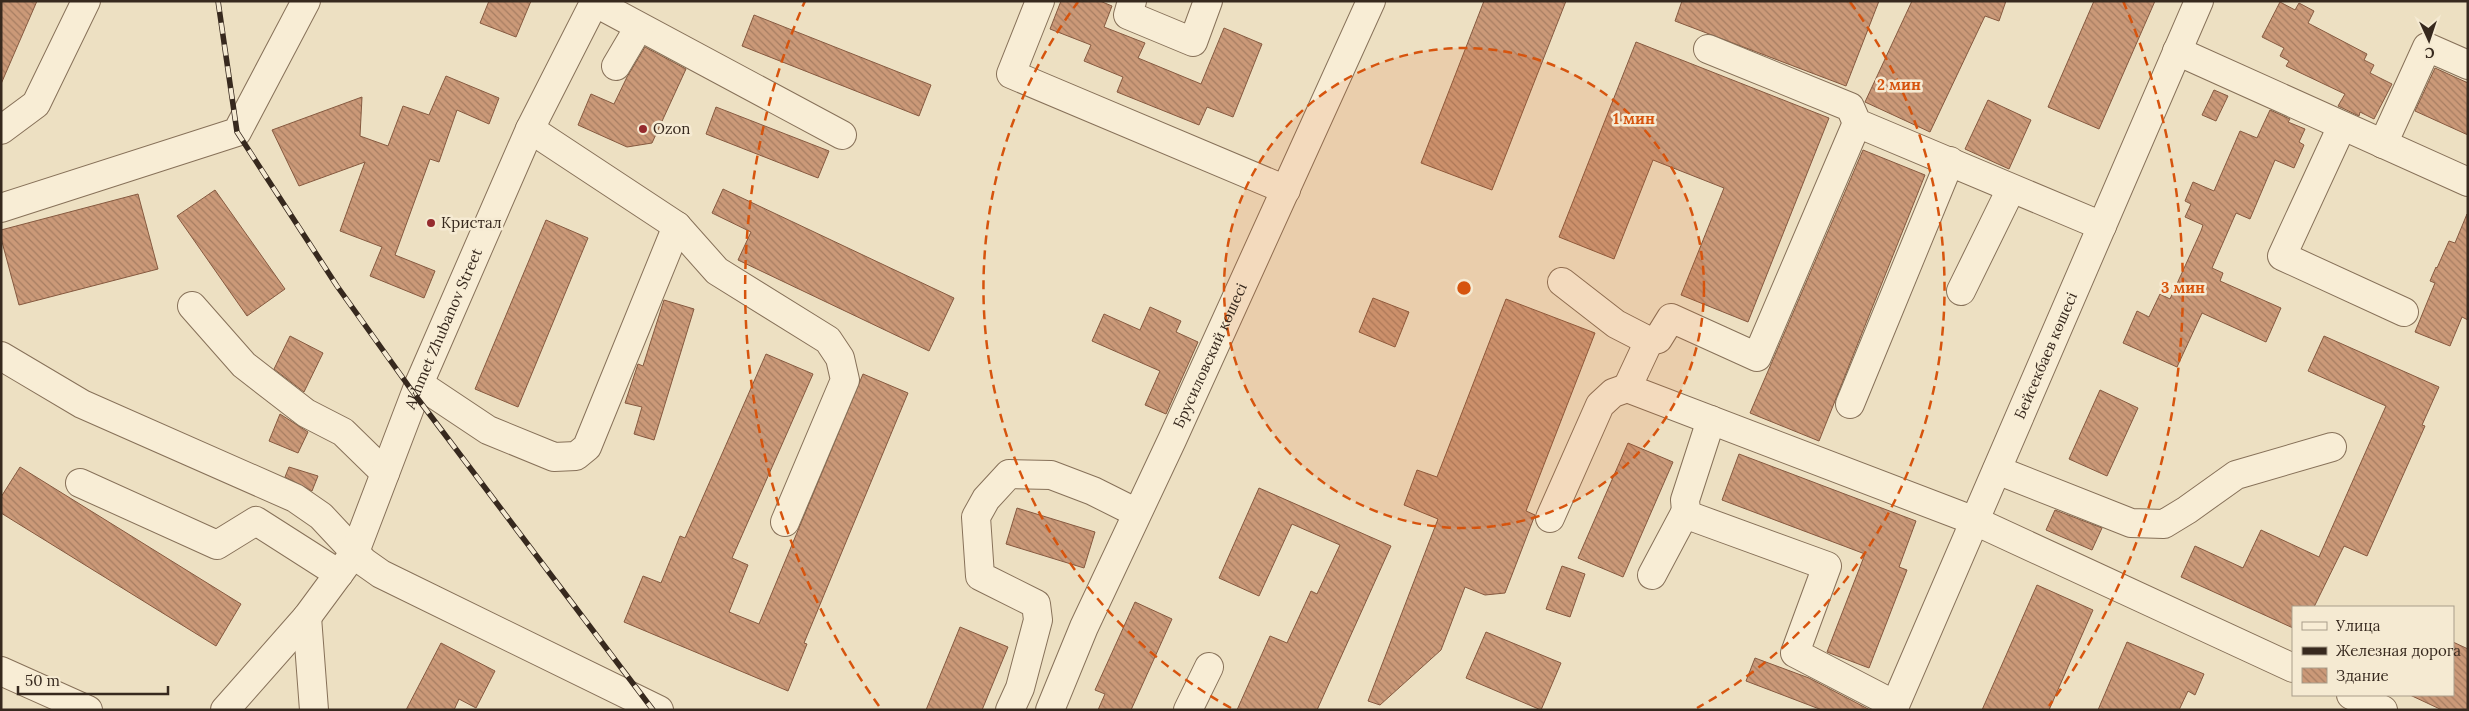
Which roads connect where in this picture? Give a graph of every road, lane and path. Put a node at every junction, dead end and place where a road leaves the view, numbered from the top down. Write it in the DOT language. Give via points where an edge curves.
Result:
graph roads {
  1 [pos="86,1"];
  2 [pos="306,1"];
  3 [pos="1040,1"];
  4 [pos="1132,1"];
  5 [pos="1208,1"];
  6 [pos="1371,1"];
  7 [pos="2199,1"];
  8 [pos="594,2"];
  9 [pos="639,28"];
  10 [pos="1708,49"];
  11 [pos="2178,51"];
  12 [pos="2468,65"];
  13 [pos="616,66"];
  14 [pos="1857,123"];
  15 [pos="2342,126"];
  16 [pos="530,129"];
  17 [pos="1,130"];
  18 [pos="842,135"];
  19 [pos="2384,144"];
  20 [pos="1950,162"];
  21 [pos="2468,182"];
  22 [pos="2012,189"];
  23 [pos="1286,190"];
  24 [pos="1,208"];
  25 [pos="677,226"];
  26 [pos="2102,226"];
  27 [pos="1562,282"];
  28 [pos="1961,291"];
  29 [pos="192,306"];
  30 [pos="2404,312"];
  31 [pos="1649,341"];
  32 [pos="1,356"];
  33 [pos="419,384"];
  34 [pos="1627,388"];
  35 [pos="1850,404"];
  36 [pos="1711,420"];
  37 [pos="2332,447"];
  38 [pos="1998,470"];
  39 [pos="385,473"];
  40 [pos="80,483"];
  41 [pos="1686,511"];
  42 [pos="1137,513"];
  43 [pos="1550,518"];
  44 [pos="1975,520"];
  45 [pos="785,522"];
  46 [pos="347,563"];
  47 [pos="1652,575"];
  48 [pos="307,617"];
  49 [pos="1209,666"];
  50 [pos="2292,668"];
  51 [pos="1,671"];
  52 [pos="2353,696"];
  53 [pos="1894,707"];
  54 [pos="88,710"];
  55 [pos="226,710"];
  56 [pos="314,710"];
  57 [pos="659,710"];
  58 [pos="1010,710"];
  59 [pos="1050,710"];
  60 [pos="1188,710"];
  61 [pos="2383,710"];
  1 -- 17 [label="street" via="36,104"];
  2 -- 24 [label="street" via="238,132"];
  3 -- 23 [label="street" via="1011,74"];
  4 -- 5 [label="street" via="1128,15 1193,42"];
  6 -- 23 [label="street, Брусиловский көшесі"];
  7 -- 11 [label="street, Бейсекбаев көшесі"];
  8 -- 9 [label="street"];
  8 -- 16 [label="street, Akhmet Zhubanov Street"];
  9 -- 13 [label="street"];
  9 -- 18 [label="street"];
  10 -- 14 [label="street" via="1850,107"];
  11 -- 15 [label="street"];
  11 -- 26 [label="street, Бейсекбаев көшесі"];
  12 -- 19 [label="street" via="2427,47"];
  14 -- 20 [label="street"];
  14 -- 31 [label="street" via="1758,357 1672,318 1658,339"];
  15 -- 19 [label="street"];
  15 -- 30 [label="street" via="2282,256"];
  16 -- 25 [label="street"];
  16 -- 33 [label="street, Akhmet Zhubanov Street"];
  19 -- 21 [label="street"];
  20 -- 22 [label="street"];
  20 -- 35 [label="street"];
  22 -- 26 [label="street"];
  22 -- 28 [label="street"];
  23 -- 42 [label="street, Брусиловский көшесі"];
  25 -- 33 [label="street" via="587,447 576,456 554,457 488,430"];
  25 -- 45 [label="street" via="717,271 828,340 840,358 845,380"];
  26 -- 38 [label="street, Бейсекбаев көшесі"];
  27 -- 31 [label="street" via="1616,324"];
  29 -- 39 [label="street" via="244,366 306,413 343,432"];
  31 -- 34 [label="street"];
  32 -- 46 [label="street" via="82,404 295,498 321,516"];
  33 -- 39 [label="street, Akhmet Zhubanov Street"];
  34 -- 36 [label="street"];
  34 -- 43 [label="street" via="1614,393 1600,405"];
  36 -- 41 [label="street" via="1685,500"];
  36 -- 44 [label="street"];
  37 -- 38 [label="street" via="2236,476 2188,510 2164,524 2153,525 2131,523"];
  38 -- 44 [label="street, Бейсекбаев көшесі"];
  39 -- 46 [label="street, Akhmet Zhubanov Street"];
  40 -- 46 [label="street" via="216,545 256,521"];
  41 -- 47 [label="street"];
  41 -- 53 [label="street" via="1690,516 1827,566 1795,652"];
  42 -- 58 [label="street" via="1093,491 1050,476 1009,474 986,499 976,517 980,576 1036,604 1038,620 1020,688"];
  42 -- 59 [label="street, Брусиловский көшесі"];
  44 -- 50 [label="street"];
  44 -- 53 [label="street, Бейсекбаев көшесі"];
  46 -- 48 [label="street, Akhmet Zhubanov Street"];
  46 -- 57 [label="street" via="381,574"];
  48 -- 55 [label="street, Akhmet Zhubanov Street"];
  48 -- 56 [label="street"];
  49 -- 60 [label="street"];
  51 -- 54 [label="street"];
  52 -- 61 [label="street"];
}
